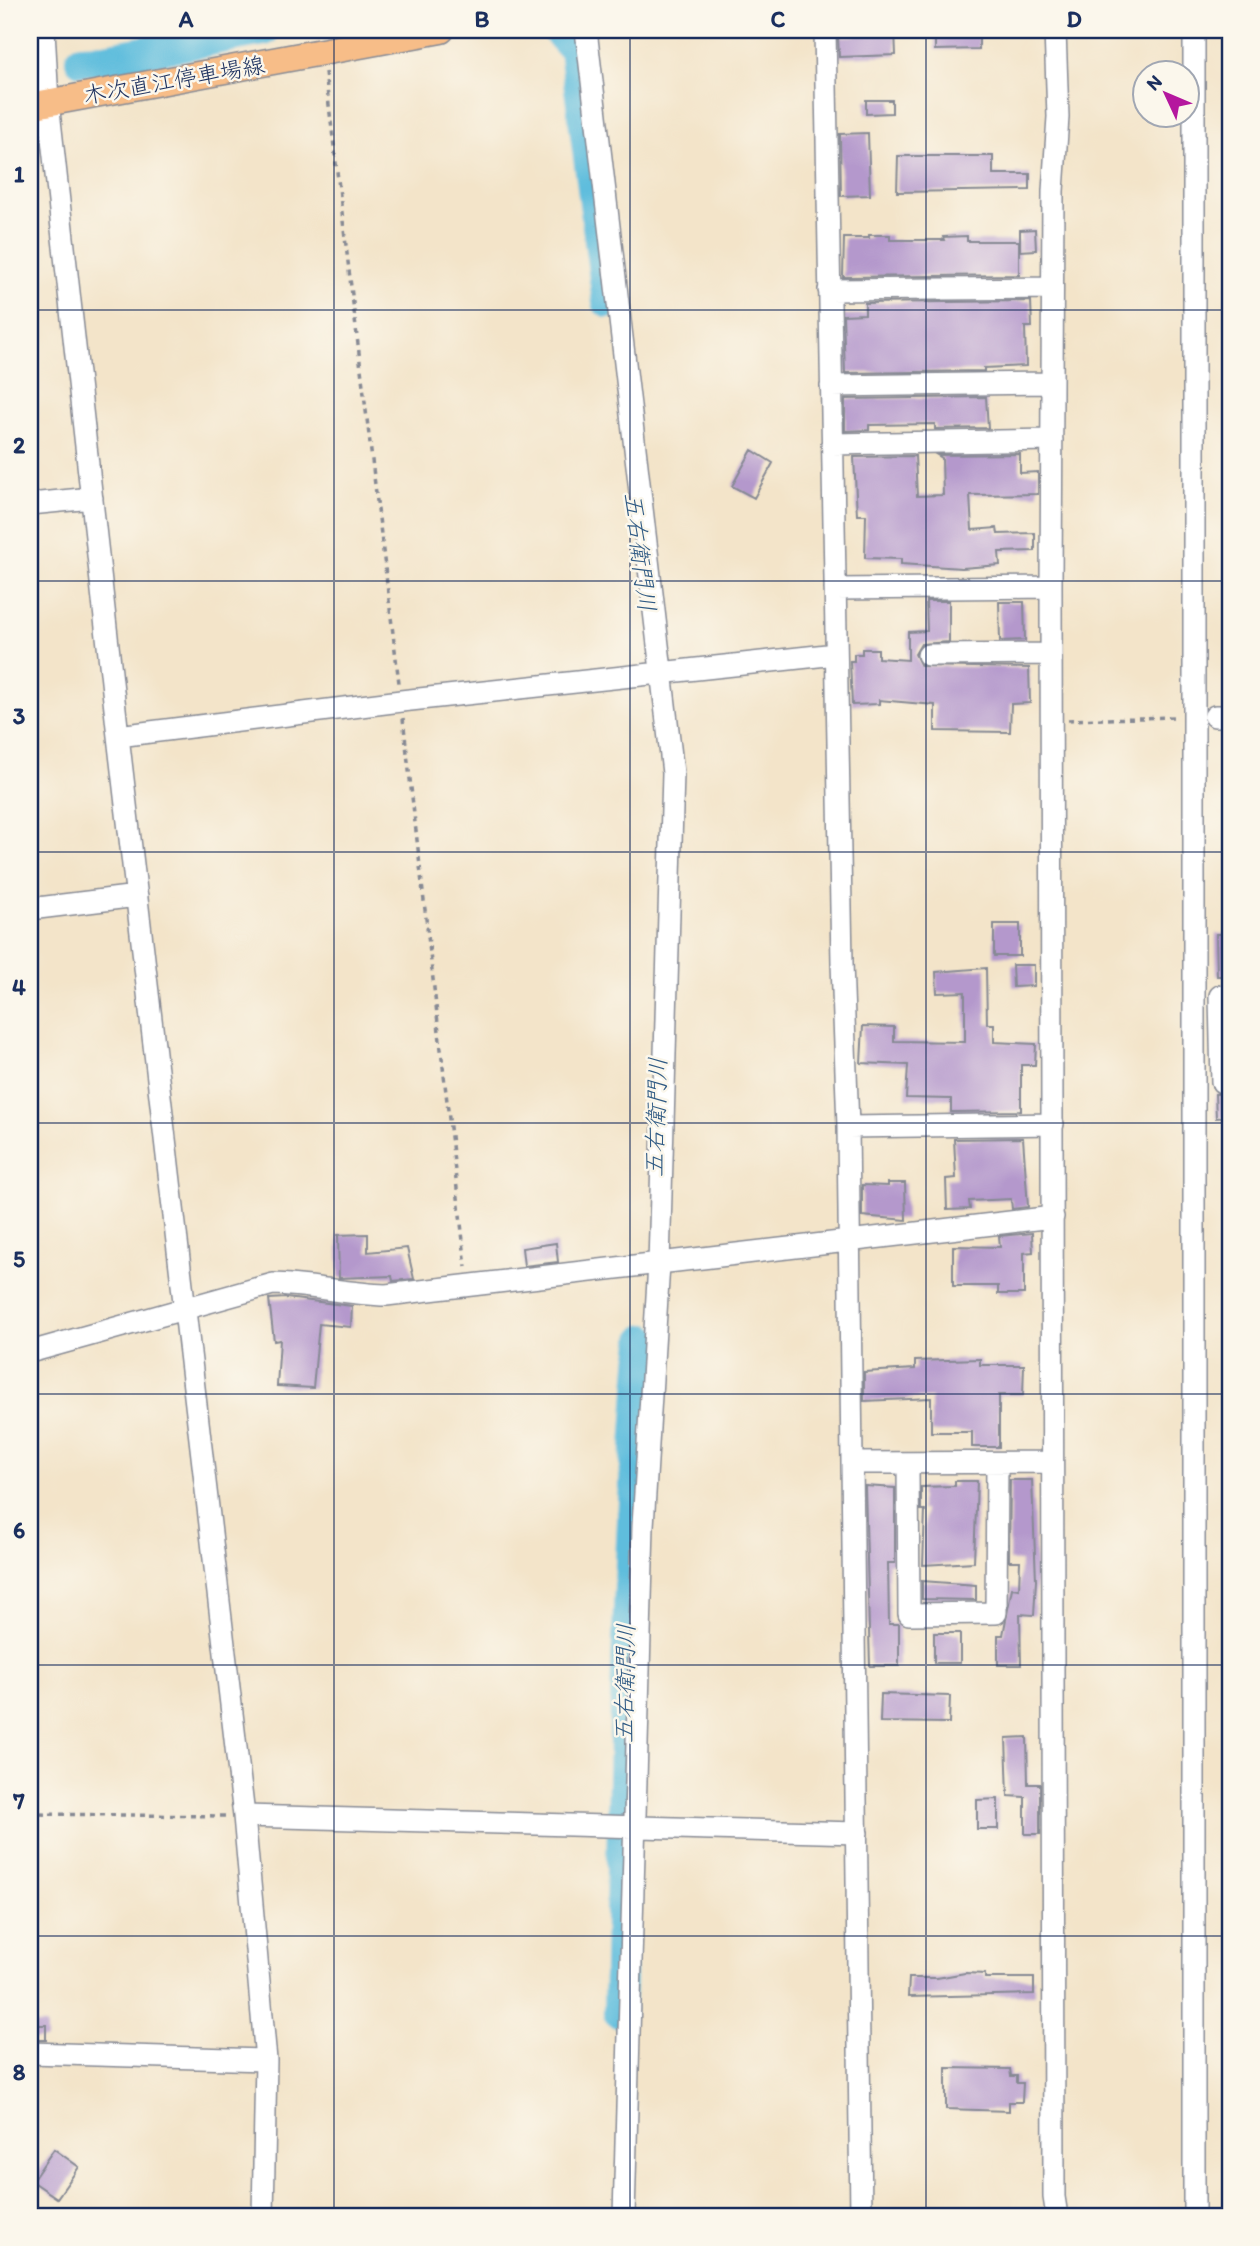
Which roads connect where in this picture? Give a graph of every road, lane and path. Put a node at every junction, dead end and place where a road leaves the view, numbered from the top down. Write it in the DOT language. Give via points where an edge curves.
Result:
graph roads {
  1 [pos="44,30"];
  2 [pos="442,30"];
  3 [pos="586,30"];
  4 [pos="825,30"];
  5 [pos="1055,30"];
  6 [pos="1194,30"];
  7 [pos="323,52"];
  8 [pos="39,104"];
  9 [pos="1052,288"];
  10 [pos="830,290"];
  11 [pos="1052,383"];
  12 [pos="831,386"];
  13 [pos="1052,440"];
  14 [pos="832,444"];
  15 [pos="92,498"];
  16 [pos="30,504"];
  17 [pos="1051,587"];
  18 [pos="835,589"];
  19 [pos="836,654"];
  20 [pos="1051,654"];
  21 [pos="928,655"];
  22 [pos="662,674"];
  23 [pos="401,701"];
  24 [pos="1193,717"];
  25 [pos="1052,721"];
  26 [pos="118,736"];
  27 [pos="137,896"];
  28 [pos="30,909"];
  29 [pos="1230,996"];
  30 [pos="1222,1082"];
  31 [pos="1052,1124"];
  32 [pos="848,1127"];
  33 [pos="1053,1217"];
  34 [pos="848,1243"];
  35 [pos="659,1264"];
  36 [pos="468,1287"];
  37 [pos="187,1308"];
  38 [pos="30,1352"];
  39 [pos="997,1462"];
  40 [pos="1052,1462"];
  41 [pos="852,1463"];
  42 [pos="908,1463"];
  43 [pos="30,1814"];
  44 [pos="244,1816"];
  45 [pos="633,1828"];
  46 [pos="857,1833"];
  47 [pos="30,2053"];
  48 [pos="266,2060"];
  49 [pos="263,2216"];
  50 [pos="624,2216"];
  51 [pos="861,2216"];
  52 [pos="1056,2216"];
  53 [pos="1194,2216"];
  1 -- 8 [label="street"];
  2 -- 7 [label="main road, 木次直江停車場線"];
  3 -- 22 [label="street"];
  4 -- 10 [label="street"];
  5 -- 9 [label="street" via="1058,117"];
  6 -- 24 [label="street"];
  7 -- 8 [label="main road, 木次直江停車場線"];
  7 -- 23 [label="path"];
  8 -- 15 [label="street"];
  9 -- 10 [label="street"];
  9 -- 11 [label="street"];
  10 -- 12 [label="street"];
  11 -- 12 [label="street"];
  11 -- 13 [label="street"];
  12 -- 14 [label="street"];
  13 -- 14 [label="street"];
  13 -- 17 [label="street"];
  14 -- 18 [label="street"];
  15 -- 16 [label="street"];
  15 -- 26 [label="street"];
  17 -- 18 [label="street"];
  17 -- 20 [label="street"];
  18 -- 19 [label="street"];
  19 -- 22 [label="street"];
  19 -- 32 [label="street"];
  20 -- 21 [label="street"];
  20 -- 25 [label="street"];
  22 -- 23 [label="street"];
  22 -- 35 [label="street" via="673,773"];
  23 -- 26 [label="street"];
  23 -- 36 [label="path"];
  24 -- 25 [label="path"];
  24 -- 53 [label="street"];
  25 -- 31 [label="street"];
  26 -- 27 [label="street"];
  27 -- 28 [label="street"];
  27 -- 37 [label="street"];
  29 -- 30 [label="street" via="1220,996"];
  31 -- 32 [label="street"];
  31 -- 33 [label="street"];
  32 -- 34 [label="street"];
  33 -- 34 [label="street"];
  33 -- 40 [label="street"];
  34 -- 35 [label="street"];
  34 -- 41 [label="street"];
  35 -- 36 [label="street"];
  35 -- 45 [label="street" via="643,1526"];
  36 -- 37 [label="street" via="353,1294 273,1284"];
  37 -- 38 [label="street"];
  37 -- 44 [label="street"];
  39 -- 40 [label="street"];
  39 -- 42 [label="street"];
  39 -- 42 [label="street" via="996,1613 909,1614"];
  40 -- 52 [label="street"];
  41 -- 42 [label="street"];
  41 -- 46 [label="street"];
  43 -- 44 [label="path"];
  44 -- 45 [label="street"];
  44 -- 48 [label="street"];
  45 -- 46 [label="street"];
  45 -- 50 [label="street"];
  46 -- 51 [label="street"];
  47 -- 48 [label="street"];
  48 -- 49 [label="street"];
}
